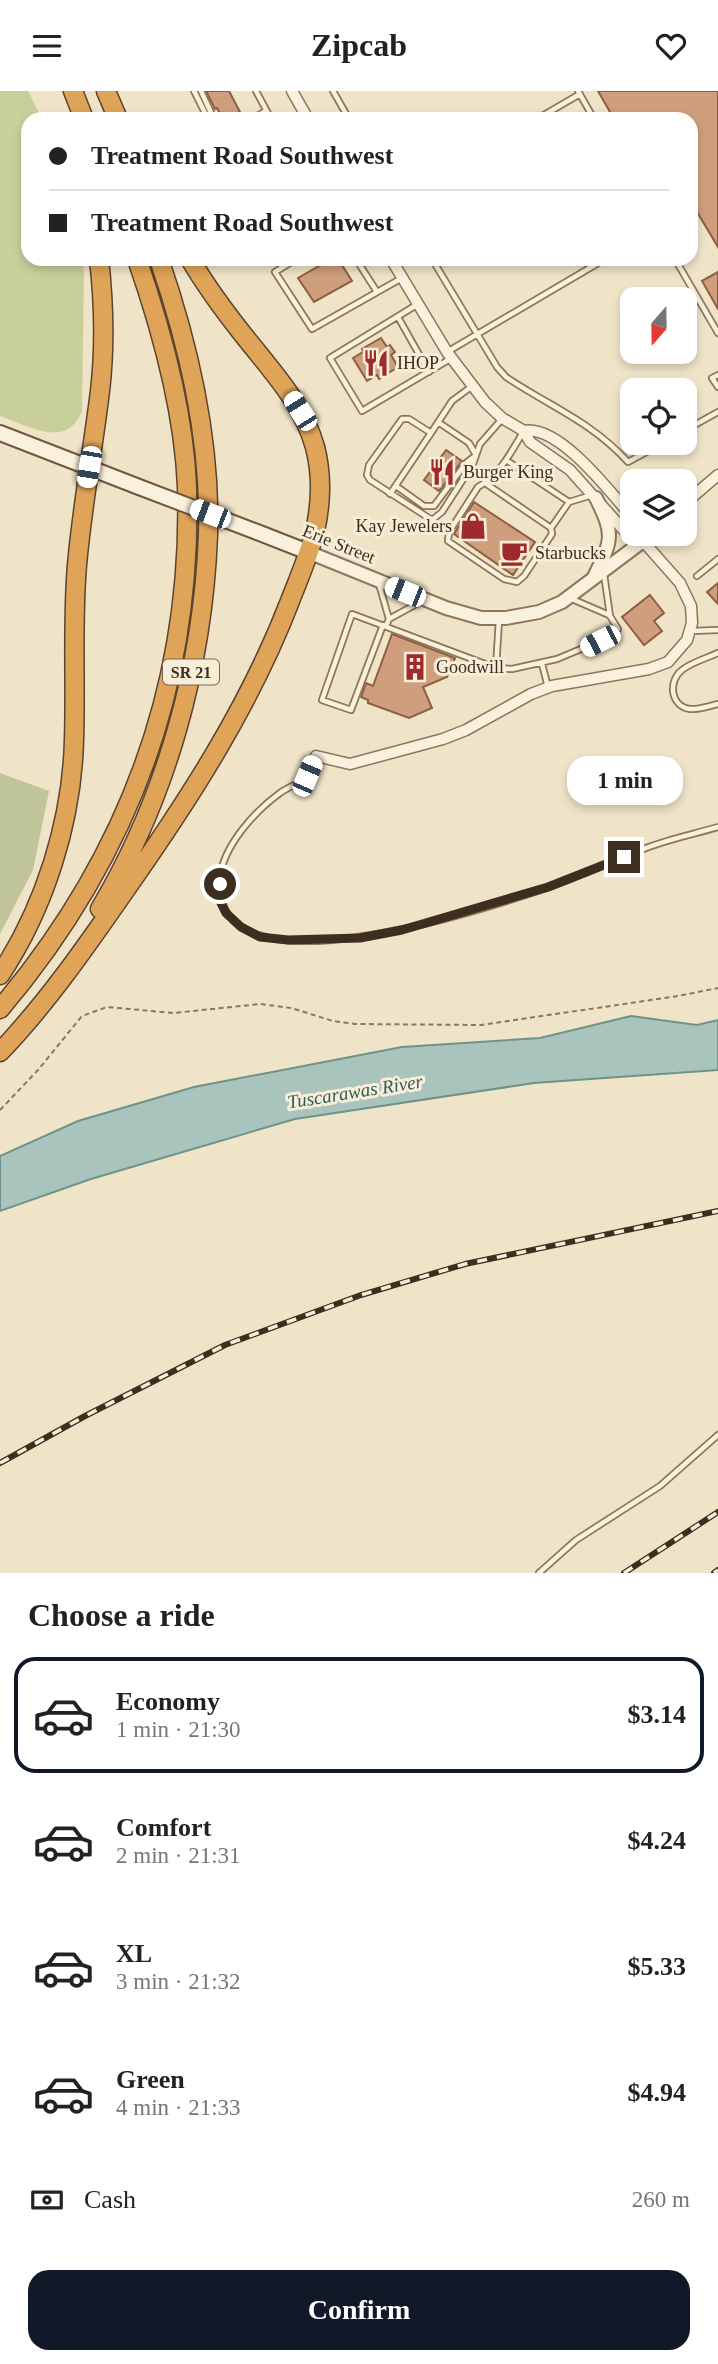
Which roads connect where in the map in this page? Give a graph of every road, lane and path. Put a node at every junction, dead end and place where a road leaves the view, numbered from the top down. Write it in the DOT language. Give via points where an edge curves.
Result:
graph roads {
  1 [pos="63,91"];
  2 [pos="73,91"];
  3 [pos="94,91"];
  4 [pos="106,91"];
  5 [pos="194,91"];
  6 [pos="201,91"];
  7 [pos="256,91"];
  8 [pos="292,91"];
  9 [pos="333,91"];
  10 [pos="579,92"];
  11 [pos="266,110"];
  12 [pos="70,112"];
  13 [pos="81,112"];
  14 [pos="102,112"];
  15 [pos="115,112"];
  16 [pos="204,112"];
  17 [pos="211,112"];
  18 [pos="263,112"];
  19 [pos="304,112"];
  20 [pos="345,112"];
  21 [pos="548,112"];
  22 [pos="590,112"];
  23 [pos="99,266"];
  24 [pos="139,266"];
  25 [pos="161,266"];
  26 [pos="195,266"];
  27 [pos="285,266"];
  28 [pos="360,266"];
  29 [pos="395,266"];
  30 [pos="436,266"];
  31 [pos="593,266"];
  32 [pos="679,266"];
  33 [pos="402,278"];
  34 [pos="377,292"];
  35 [pos="418,304"];
  36 [pos="398,317"];
  37 [pos="718,333"];
  38 [pos="477,334"];
  39 [pos="449,356"];
  40 [pos="429,372"];
  41 [pos="718,375"];
  42 [pos="472,386"];
  43 [pos="718,387"];
  44 [pos="718,412"];
  45 [pos="502,418"];
  46 [pos="438,422"];
  47 [pos="697,424"];
  48 [pos="524,431"];
  49 [pos="0,433"];
  50 [pos="431,433"];
  51 [pos="620,453"];
  52 [pos="622,455"];
  53 [pos="641,455"];
  54 [pos="476,456"];
  55 [pos="506,460"];
  56 [pos="89,467"];
  57 [pos="718,475"];
  58 [pos="485,483"];
  59 [pos="396,486"];
  60 [pos="390,494"];
  61 [pos="697,494"];
  62 [pos="595,496"];
  63 [pos="569,502"];
  64 [pos="620,504"];
  65 [pos="620,526"];
  66 [pos="551,528"];
  67 [pos="634,546"];
  68 [pos="652,546"];
  69 [pos="308,552"];
  70 [pos="718,559"];
  71 [pos="604,572"];
  72 [pos="697,576"];
  73 [pos="378,581"];
  74 [pos="593,581"];
  75 [pos="570,597"];
  76 [pos="425,600"];
  77 [pos="610,616"];
  78 [pos="500,618"];
  79 [pos="389,619"];
  80 [pos="384,626"];
  81 [pos="718,630"];
  82 [pos="690,631"];
  83 [pos="718,653"];
  84 [pos="542,664"];
  85 [pos="496,668"];
  86 [pos="548,688"];
  87 [pos="718,705"];
  88 [pos="316,756"];
  89 [pos="718,827"];
  90 [pos="0,975"];
  91 [pos="718,988"];
  92 [pos="0,1009"];
  93 [pos="0,1039"];
  94 [pos="0,1052"];
  95 [pos="0,1110"];
  96 [pos="718,1435"];
  97 [pos="539,1573"];
  1 -- 12 [label="highway"];
  2 -- 13 [label="highway"];
  3 -- 14 [label="highway"];
  4 -- 15 [label="highway"];
  5 -- 16 [label="lane"];
  6 -- 17 [label="lane"];
  7 -- 11 [label="lane"];
  8 -- 19 [label="street"];
  9 -- 20 [label="lane"];
  10 -- 21 [label="lane"];
  10 -- 22 [label="lane"];
  11 -- 18 [label="lane"];
  23 -- 56 [label="highway" via="103,347"];
  24 -- 92 [label="highway, SR 21" via="173,387 187,485 186,555 174,657 147,759 107,852 78,903"];
  25 -- 93 [label="highway, SR 21" via="189,361 207,500 203,602 185,701 154,800 101,908 61,968"];
  26 -- 69 [label="highway" via="291,396 311,433 320,482"];
  27 -- 34 [label="lane" via="275,272 312,329"];
  28 -- 34 [label="lane"];
  29 -- 33 [label="street"];
  30 -- 38 [label="lane"];
  31 -- 38 [label="lane"];
  32 -- 37 [label="lane"];
  33 -- 34 [label="lane"];
  33 -- 35 [label="street"];
  35 -- 36 [label="lane"];
  35 -- 39 [label="street"];
  36 -- 40 [label="lane"];
  36 -- 40 [label="lane" via="330,358 362,411"];
  38 -- 39 [label="lane"];
  38 -- 51 [label="lane" via="506,377 579,421"];
  39 -- 40 [label="lane"];
  39 -- 42 [label="street"];
  41 -- 43 [label="lane" via="712,378"];
  42 -- 45 [label="street"];
  42 -- 46 [label="lane" via="452,401"];
  44 -- 47 [label="lane"];
  45 -- 48 [label="street"];
  45 -- 54 [label="lane" via="480,443"];
  46 -- 50 [label="lane"];
  46 -- 54 [label="lane" via="469,443"];
  48 -- 55 [label="lane"];
  48 -- 62 [label="street" via="530,442 564,464"];
  48 -- 64 [label="street" via="540,432 575,454"];
  49 -- 56 [label="main road, Erie Street"];
  50 -- 59 [label="lane"];
  50 -- 60 [label="lane" via="402,419 369,465 368,478"];
  52 -- 53 [label="lane" via="628,462"];
  54 -- 59 [label="lane" via="434,506 424,506"];
  54 -- 60 [label="lane" via="434,519"];
  55 -- 58 [label="lane"];
  55 -- 63 [label="lane"];
  56 -- 69 [label="main road, Erie Street, bridge"];
  56 -- 90 [label="highway" via="76,569 74,743 67,801 40,898"];
  57 -- 61 [label="street"];
  58 -- 66 [label="lane"];
  58 -- 66 [label="lane" via="447,535 448,541 464,552 516,582 552,534"];
  59 -- 60 [label="lane"];
  62 -- 63 [label="lane"];
  62 -- 65 [label="street"];
  62 -- 74 [label="street" via="610,534"];
  63 -- 66 [label="lane"];
  67 -- 71 [label="street, Erie Street"];
  68 -- 82 [label="street" via="685,591 691,606"];
  69 -- 73 [label="street, Erie Street"];
  69 -- 94 [label="highway" via="280,626 215,755 83,951"];
  70 -- 72 [label="lane"];
  71 -- 74 [label="street, Erie Street"];
  71 -- 77 [label="lane"];
  73 -- 76 [label="street, Erie Street"];
  73 -- 79 [label="lane"];
  74 -- 75 [label="street, Erie Street"];
  75 -- 77 [label="lane"];
  75 -- 78 [label="street, Erie Street" via="539,612"];
  76 -- 78 [label="street, Erie Street" via="471,616"];
  76 -- 79 [label="lane"];
  77 -- 84 [label="lane" via="618,629"];
  78 -- 85 [label="lane"];
  79 -- 80 [label="lane"];
  80 -- 80 [label="lane" via="352,614 321,700 351,711"];
  80 -- 85 [label="lane"];
  81 -- 82 [label="lane"];
  82 -- 86 [label="street" via="676,655 659,666"];
  83 -- 87 [label="lane" via="683,669 673,689 678,703 688,709"];
  84 -- 85 [label="lane"];
  84 -- 86 [label="lane"];
  86 -- 88 [label="street" via="443,739 350,764"];
  88 -- 89 [label="lane" via="307,776 261,809 223,864 220,894 226,913 260,937 360,938 402,930 548,887 650,847"];
  91 -- 95 [label="path" via="481,1025 355,1024 260,1004 174,1013 107,1007 82,1016"];
  96 -- 97 [label="lane" via="660,1486 576,1540"];
}
